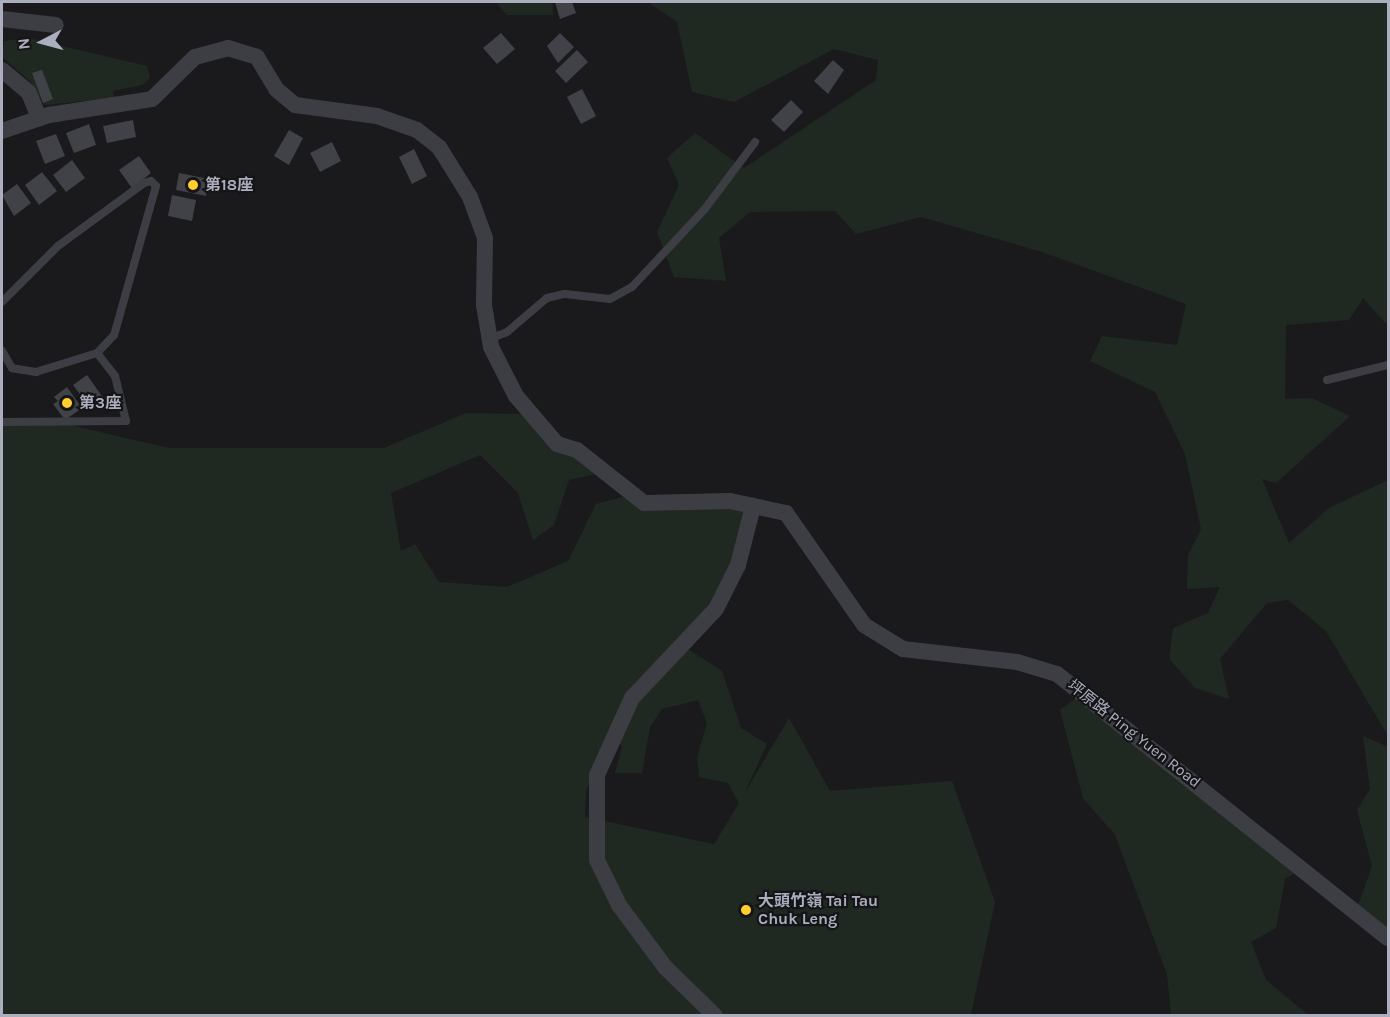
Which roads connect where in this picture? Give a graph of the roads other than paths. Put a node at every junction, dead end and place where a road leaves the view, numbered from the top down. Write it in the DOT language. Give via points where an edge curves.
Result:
graph roads {
  1 [pos="2,19"];
  2 [pos="56,25"];
  3 [pos="2,70"];
  4 [pos="39,118"];
  5 [pos="2,131"];
  6 [pos="755,142"];
  7 [pos="2,302"];
  8 [pos="489,339"];
  9 [pos="2,351"];
  10 [pos="97,353"];
  11 [pos="1389,365"];
  12 [pos="1327,380"];
  13 [pos="2,422"];
  14 [pos="753,506"];
  15 [pos="1389,938"];
  16 [pos="715,1016"];
  1 -- 2 [label="street"];
  3 -- 4 [label="street" via="29,93"];
  4 -- 5 [label="street, 坪原路 Ping Yuen Road"];
  4 -- 8 [label="street, 坪原路 Ping Yuen Road" via="152,99 199,54 228,48 257,57 276,89 295,105 377,116 408,126 439,147 466,188 482,228"];
  6 -- 8 [label="lane" via="704,210 632,287 610,299 565,294 547,298 507,332"];
  7 -- 10 [label="lane" via="58,246 151,181 154,199 114,335"];
  8 -- 14 [label="street, 坪原路 Ping Yuen Road" via="516,396 557,444 577,450 644,503 730,501"];
  9 -- 10 [label="lane" via="12,368 36,372"];
  10 -- 13 [label="lane" via="115,376 126,421"];
  11 -- 12 [label="lane"];
  14 -- 15 [label="street, 坪原路 Ping Yuen Road" via="786,513 864,625 903,649 1017,662 1057,674"];
  14 -- 16 [label="street" via="738,565 716,609 633,698 597,775 597,860 614,896 665,967"];
}
